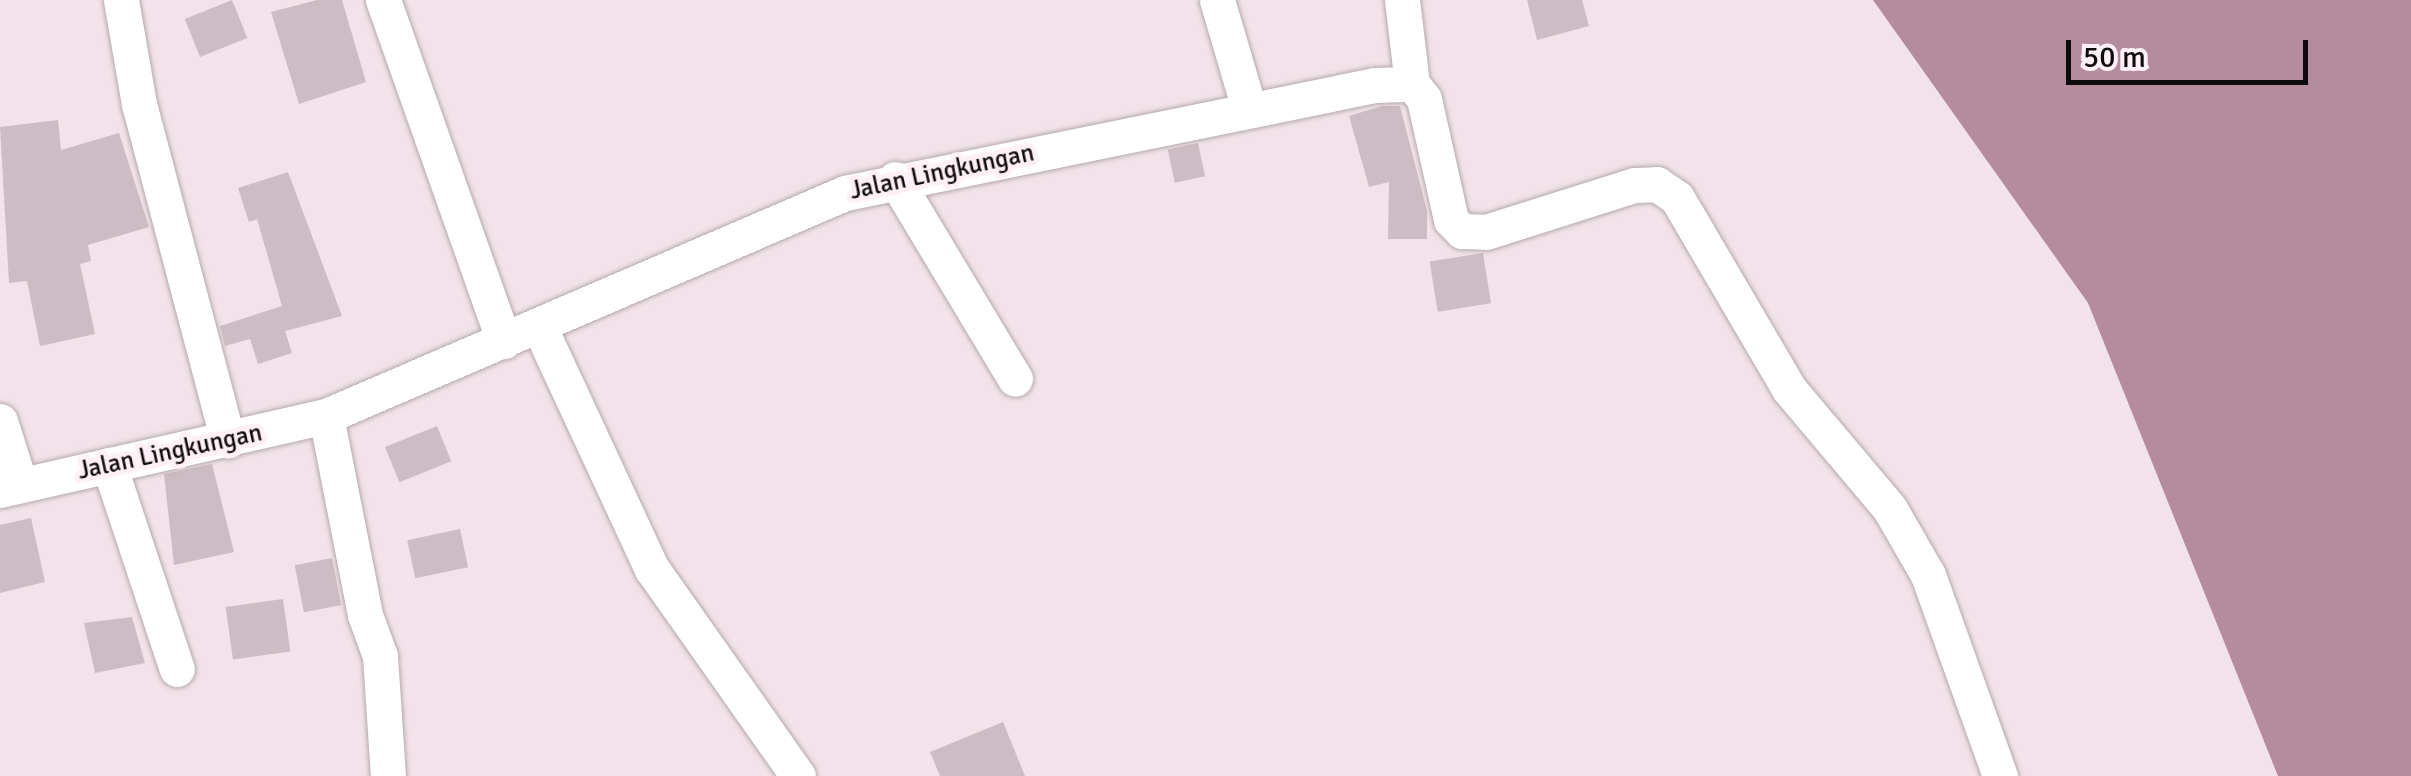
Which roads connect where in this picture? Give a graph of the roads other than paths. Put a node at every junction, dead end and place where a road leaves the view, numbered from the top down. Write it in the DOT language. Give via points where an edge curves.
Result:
graph roads {
  1 [pos="121,0"];
  2 [pos="1217,0"];
  3 [pos="1402,0"];
  4 [pos="385,7"];
  5 [pos="1412,84"];
  6 [pos="1250,109"];
  7 [pos="895,178"];
  8 [pos="539,326"];
  9 [pos="504,341"];
  10 [pos="1015,379"];
  11 [pos="326,416"];
  12 [pos="0,422"];
  13 [pos="228,440"];
  14 [pos="109,466"];
  15 [pos="10,487"];
  16 [pos="177,669"];
  17 [pos="388,776"];
  18 [pos="798,776"];
  19 [pos="2000,776"];
  1 -- 13 [label="street" via="139,104"];
  2 -- 6 [label="street"];
  3 -- 5 [label="street"];
  4 -- 9 [label="street"];
  5 -- 6 [label="street, Jalan Lingkungan"];
  5 -- 19 [label="street" via="1424,99 1451,220 1462,231 1486,232 1634,185 1657,184 1677,198 1789,389 1890,509 1928,574"];
  6 -- 7 [label="street, Jalan Lingkungan"];
  7 -- 8 [label="street, Jalan Lingkungan" via="773,218"];
  7 -- 10 [label="street"];
  8 -- 9 [label="street, Jalan Lingkungan"];
  8 -- 18 [label="street" via="652,568"];
  9 -- 11 [label="street, Jalan Lingkungan"];
  11 -- 13 [label="street, Jalan Lingkungan"];
  11 -- 17 [label="street" via="380,656"];
  12 -- 15 [label="street"];
  13 -- 14 [label="street, Jalan Lingkungan"];
  14 -- 15 [label="street, Jalan Lingkungan"];
  14 -- 16 [label="street"];
}
